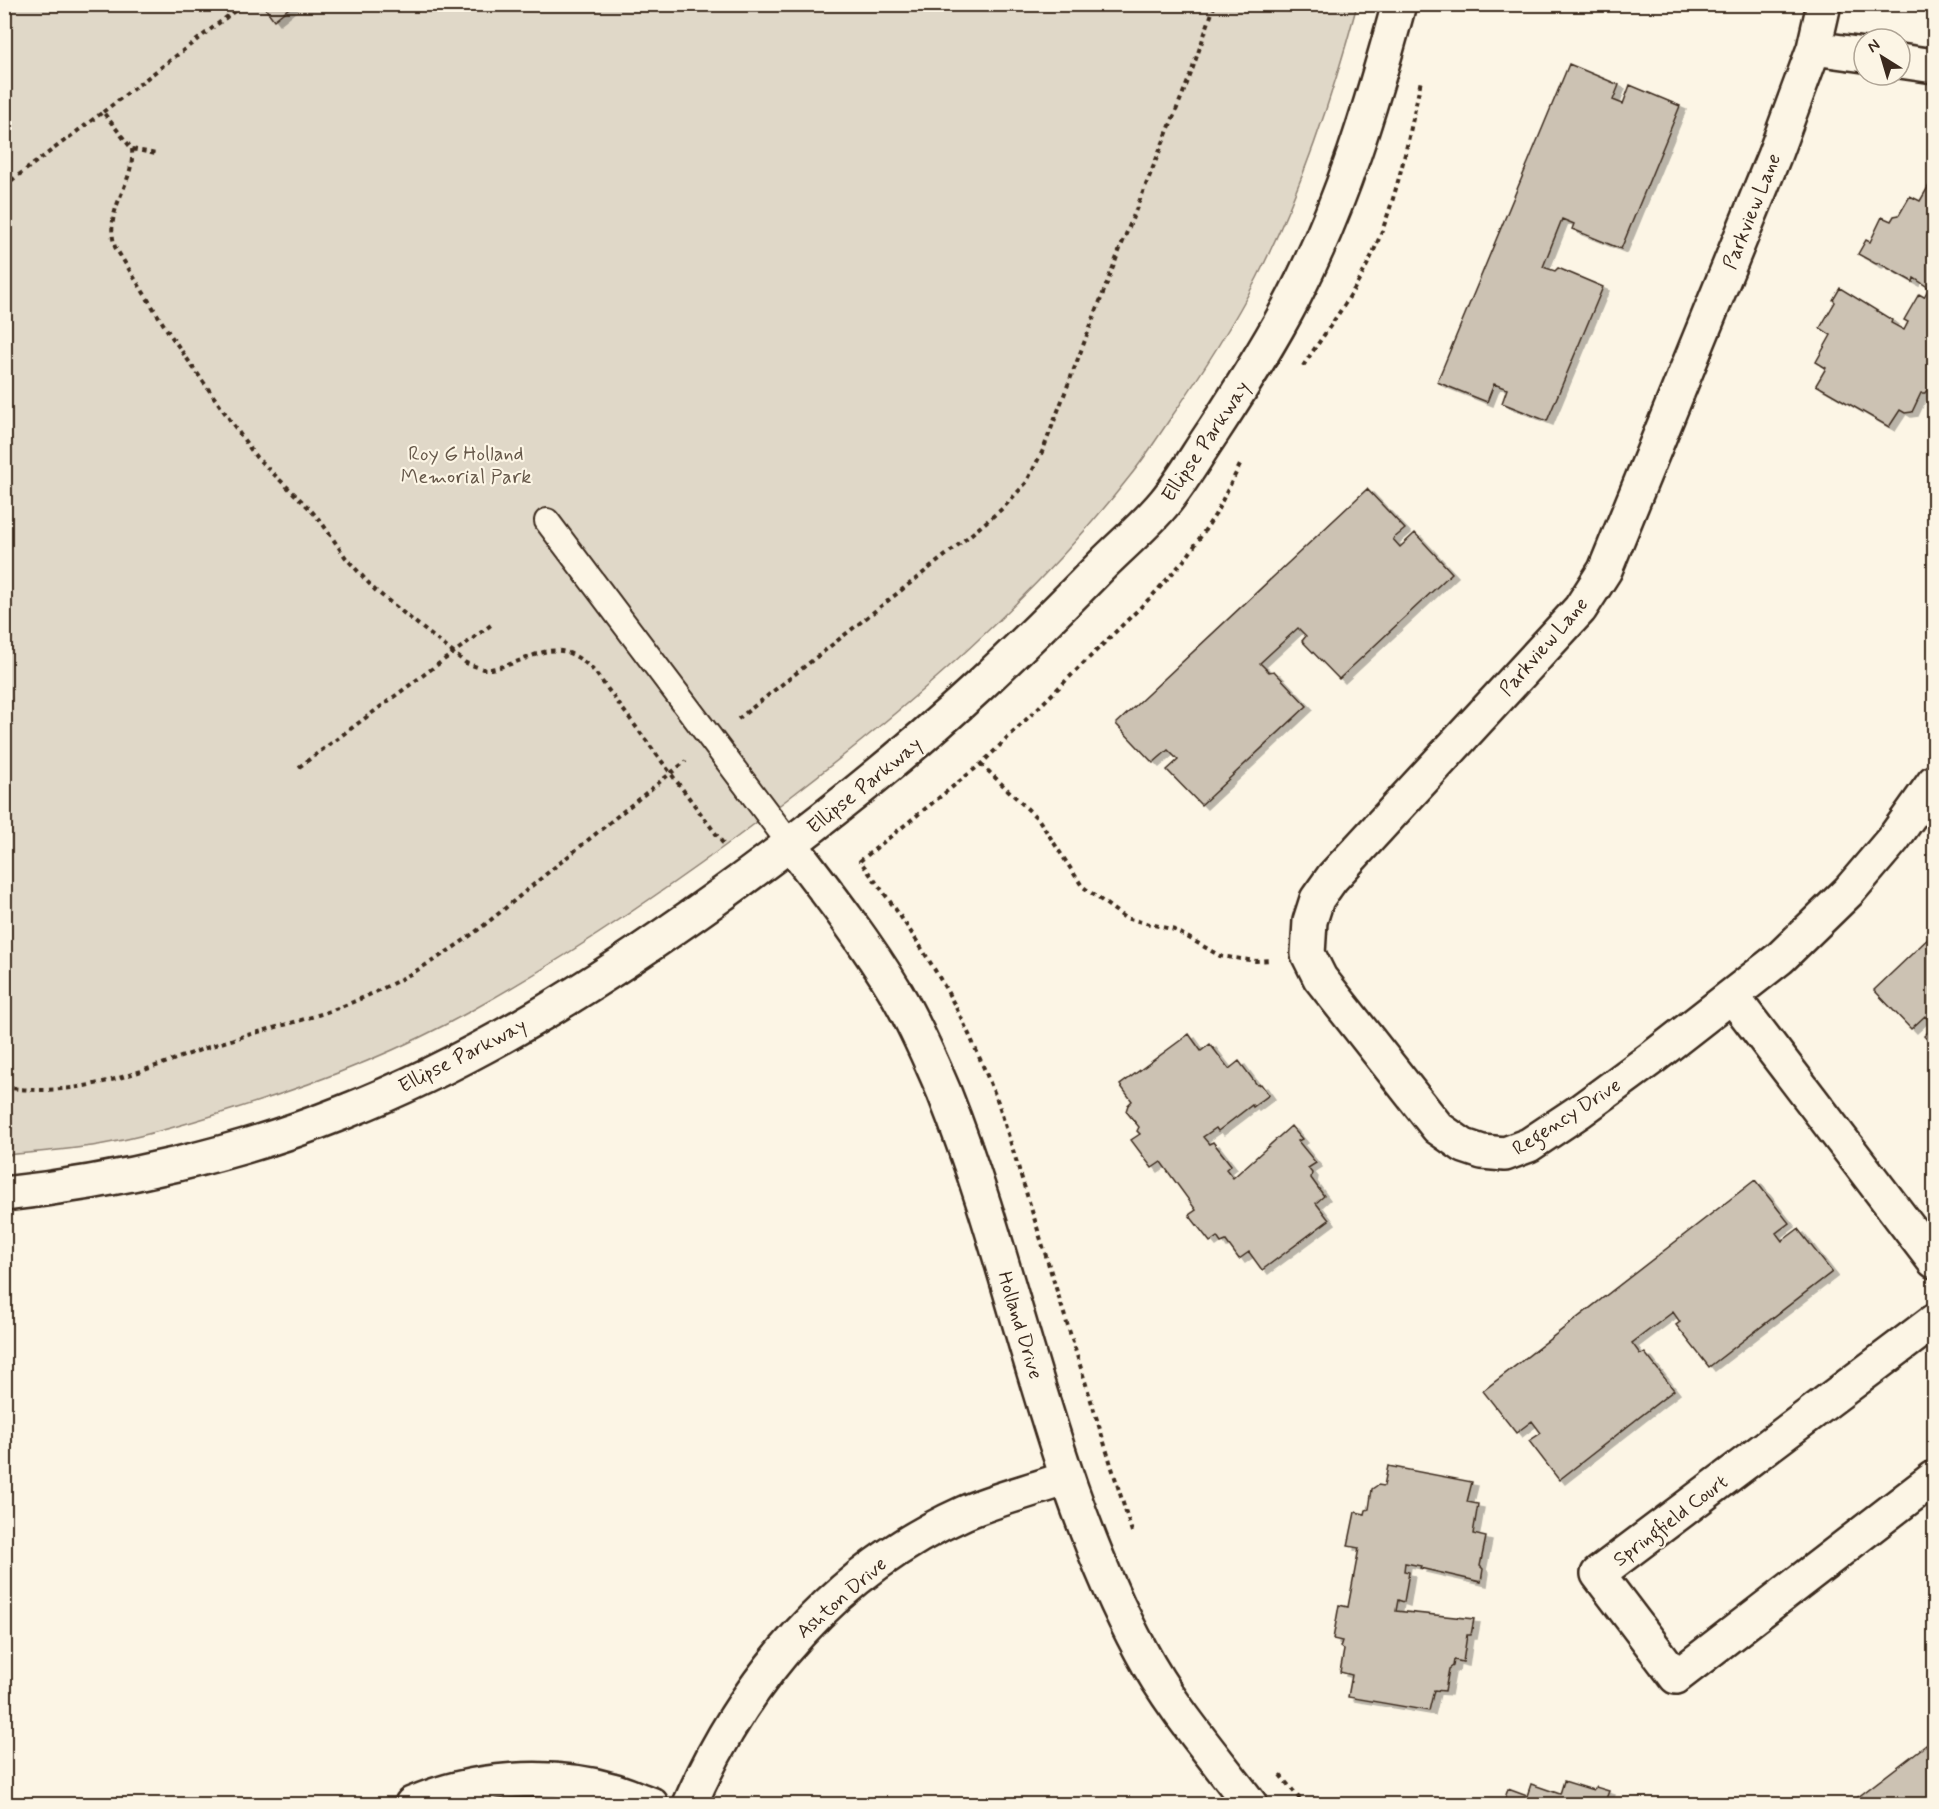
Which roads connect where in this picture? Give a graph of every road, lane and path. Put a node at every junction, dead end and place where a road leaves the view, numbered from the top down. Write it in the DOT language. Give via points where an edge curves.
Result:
graph roads {
  1 [pos="240,4"];
  2 [pos="1215,4"];
  3 [pos="1399,4"];
  4 [pos="1824,4"];
  5 [pos="1814,48"];
  6 [pos="1852,53"];
  7 [pos="1912,63"];
  8 [pos="1935,66"];
  9 [pos="1421,78"];
  10 [pos="103,112"];
  11 [pos="132,149"];
  12 [pos="156,154"];
  13 [pos="4,186"];
  14 [pos="1300,369"];
  15 [pos="1245,456"];
  16 [pos="547,521"];
  17 [pos="491,625"];
  18 [pos="452,654"];
  19 [pos="712,740"];
  20 [pos="981,764"];
  21 [pos="299,767"];
  22 [pos="671,773"];
  23 [pos="1935,782"];
  24 [pos="791,845"];
  25 [pos="725,846"];
  26 [pos="1308,950"];
  27 [pos="1732,996"];
  28 [pos="1402,1081"];
  29 [pos="4,1087"];
  30 [pos="4,1194"];
  31 [pos="1933,1254"];
  32 [pos="1935,1321"];
  33 [pos="1067,1478"];
  34 [pos="1935,1478"];
  35 [pos="1133,1535"];
  36 [pos="1275,1769"];
  37 [pos="412,1804"];
  38 [pos="651,1804"];
  39 [pos="690,1804"];
  40 [pos="1250,1804"];
  41 [pos="1304,1804"];
  1 -- 10 [label="path"];
  2 -- 19 [label="path" via="1043,450 1026,483 986,522"];
  3 -- 24 [label="street, Ellipse Parkway" via="1378,83 1339,197 1294,296 1236,397 1165,502 934,728"];
  4 -- 5 [label="street, Parkview Lane"];
  5 -- 6 [label="street"];
  5 -- 26 [label="street, Parkview Lane" via="1774,156 1605,570 1580,609 1332,878 1317,899 1310,921"];
  7 -- 8 [label="street"];
  9 -- 14 [label="path" via="1405,159 1387,218 1361,277"];
  10 -- 11 [label="path"];
  10 -- 13 [label="path"];
  11 -- 12 [label="path"];
  11 -- 18 [label="path" via="134,163 115,208 112,236 169,333 256,457 309,508 375,590"];
  15 -- 20 [label="path" via="1215,515 1187,557"];
  16 -- 19 [label="lane"];
  17 -- 18 [label="path"];
  18 -- 21 [label="path"];
  18 -- 22 [label="path" via="474,667 491,669 559,650 572,653 595,672"];
  19 -- 22 [label="path"];
  19 -- 24 [label="lane"];
  20 -- 26 [label="path" via="1040,819 1082,886 1125,918 1175,930 1220,956 1275,960"];
  20 -- 35 [label="path" via="860,861 892,903 952,1000 998,1102"];
  22 -- 25 [label="path"];
  22 -- 29 [label="path" via="446,953 353,1002 106,1083 57,1089"];
  23 -- 27 [label="street, Regency Drive" via="1849,891 1780,958"];
  24 -- 30 [label="street, Ellipse Parkway" via="580,991 494,1041 346,1111 251,1143 152,1169 95,1182"];
  24 -- 33 [label="street, Holland Drive" via="898,996 935,1072 974,1171"];
  26 -- 28 [label="street, Parkview Lane" via="1320,978"];
  27 -- 28 [label="street, Regency Drive" via="1580,1111 1505,1154 1464,1146 1438,1128"];
  27 -- 31 [label="street"];
  32 -- 34 [label="street, Springfield Court" via="1598,1574 1676,1677"];
  33 -- 39 [label="street, Ashton Drive" via="956,1516 860,1575 768,1668 708,1764"];
  33 -- 40 [label="street, Holland Drive" via="1116,1601 1141,1652 1170,1698"];
  36 -- 41 [label="path"];
  37 -- 38 [label="street" via="483,1784 543,1781 593,1785"];
}
